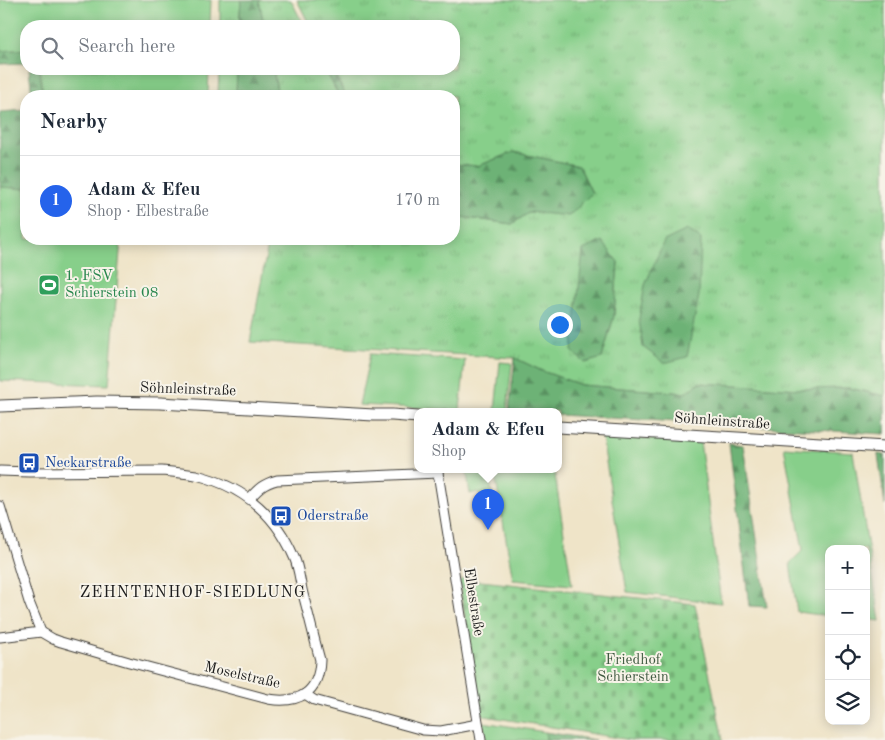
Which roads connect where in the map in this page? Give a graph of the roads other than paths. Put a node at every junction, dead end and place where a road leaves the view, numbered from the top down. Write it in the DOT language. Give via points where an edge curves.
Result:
graph roads {
  1 [pos="0,406"];
  2 [pos="414,418"];
  3 [pos="562,427"];
  4 [pos="885,447"];
  5 [pos="0,471"];
  6 [pos="414,472"];
  7 [pos="438,473"];
  8 [pos="250,498"];
  9 [pos="0,506"];
  10 [pos="41,632"];
  11 [pos="0,637"];
  12 [pos="305,694"];
  13 [pos="478,724"];
  14 [pos="481,740"];
  1 -- 2 [label="street, Söhnleinstraße" via="160,403"];
  3 -- 4 [label="street, Söhnleinstraße"];
  5 -- 8 [label="street" via="180,473 210,480"];
  6 -- 8 [label="street" via="277,480"];
  7 -- 13 [label="street, Elbestraße"];
  8 -- 12 [label="street" via="280,530 297,567 320,660 316,683"];
  9 -- 10 [label="street"];
  10 -- 11 [label="street"];
  10 -- 12 [label="street, Moselstraße" via="52,639 82,648 268,699 290,700"];
  12 -- 13 [label="street" via="314,700 423,730 441,731"];
  13 -- 14 [label="street, Elbestraße"];
}
